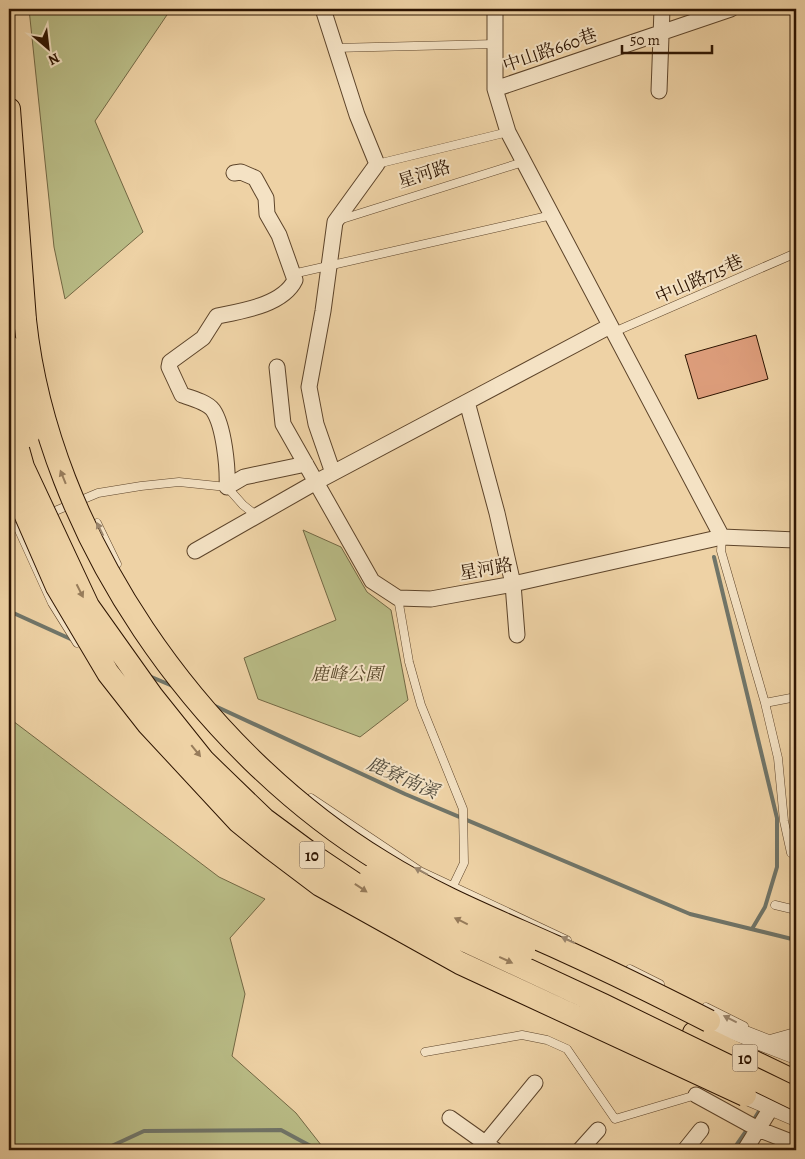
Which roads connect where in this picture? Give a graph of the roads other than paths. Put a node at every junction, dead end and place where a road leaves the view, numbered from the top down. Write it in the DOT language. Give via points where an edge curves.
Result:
graph roads {
  1 [pos="323,9"];
  2 [pos="495,9"];
  3 [pos="662,9"];
  4 [pos="731,9"];
  5 [pos="661,32"];
  6 [pos="496,44"];
  7 [pos="334,48"];
  8 [pos="495,89"];
  9 [pos="659,91"];
  10 [pos="9,109"];
  11 [pos="508,132"];
  12 [pos="523,162"];
  13 [pos="377,164"];
  14 [pos="234,173"];
  15 [pos="552,215"];
  16 [pos="335,222"];
  17 [pos="796,253"];
  18 [pos="330,267"];
  19 [pos="295,280"];
  20 [pos="612,330"];
  21 [pos="9,346"];
  22 [pos="277,367"];
  23 [pos="468,402"];
  24 [pos="9,417"];
  25 [pos="306,464"];
  26 [pos="333,473"];
  27 [pos="9,478"];
  28 [pos="316,482"];
  29 [pos="227,487"];
  30 [pos="85,499"];
  31 [pos="89,508"];
  32 [pos="93,516"];
  33 [pos="258,516"];
  34 [pos="722,537"];
  35 [pos="796,540"];
  36 [pos="194,551"];
  37 [pos="124,576"];
  38 [pos="513,584"];
  39 [pos="398,598"];
  40 [pos="153,627"];
  41 [pos="517,635"];
  42 [pos="82,649"];
  43 [pos="796,697"];
  44 [pos="764,703"];
  45 [pos="124,709"];
  46 [pos="231,724"];
  47 [pos="305,793"];
  48 [pos="246,839"];
  49 [pos="791,853"];
  50 [pos="268,856"];
  51 [pos="453,886"];
  52 [pos="776,905"];
  53 [pos="796,910"];
  54 [pos="575,943"];
  55 [pos="618,964"];
  56 [pos="671,989"];
  57 [pos="703,1012"];
  58 [pos="796,1037"];
  59 [pos="771,1044"];
  60 [pos="425,1052"];
  61 [pos="796,1055"];
  62 [pos="682,1076"];
  63 [pos="796,1082"];
  64 [pos="535,1083"];
  65 [pos="716,1093"];
  66 [pos="696,1094"];
  67 [pos="745,1095"];
  68 [pos="796,1099"];
  69 [pos="771,1108"];
  70 [pos="450,1118"];
  71 [pos="796,1118"];
  72 [pos="758,1129"];
  73 [pos="598,1130"];
  74 [pos="701,1130"];
  75 [pos="791,1142"];
  76 [pos="487,1148"];
  77 [pos="580,1150"];
  78 [pos="685,1150"];
  79 [pos="744,1150"];
  1 -- 7 [label="street, 星河路"];
  2 -- 6 [label="street"];
  3 -- 5 [label="street"];
  4 -- 5 [label="street, 中山路660巷"];
  5 -- 8 [label="street, 中山路660巷"];
  5 -- 9 [label="street"];
  6 -- 7 [label="lane"];
  6 -- 8 [label="street"];
  7 -- 13 [label="street, 星河路"];
  8 -- 11 [label="street"];
  57 -- 10 [label="main road, one-way, bridge" via="429,889 381,862 295,799 206,712 174,672 99,555 80,519 45,428 28,356"];
  11 -- 12 [label="street"];
  11 -- 13 [label="lane, 星河路"];
  12 -- 15 [label="street"];
  12 -- 16 [label="lane, 星河路"];
  13 -- 16 [label="street, 星河路"];
  14 -- 19 [label="street" via="241,172 255,178 266,198 267,214"];
  15 -- 18 [label="lane"];
  15 -- 20 [label="street"];
  16 -- 18 [label="street, 星河路"];
  17 -- 20 [label="lane, 中山路715巷"];
  18 -- 19 [label="lane" via="297,273"];
  18 -- 26 [label="street, 星河路" via="309,388 316,424"];
  19 -- 29 [label="street" via="290,290 254,310 217,316 203,338 170,362 169,367 182,395 212,409 220,424"];
  20 -- 23 [label="street"];
  20 -- 34 [label="street"];
  63 -- 21 [label="main road, 10, one-way, bridge" via="390,888 306,832 231,767 168,696 100,595 64,527 30,446"];
  22 -- 25 [label="street" via="283,424"];
  23 -- 26 [label="street"];
  23 -- 38 [label="street" via="498,512"];
  24 -- 68 [label="main road, 10, one-way, bridge" via="23,467 88,606 152,696 204,760 264,819 382,902"];
  25 -- 28 [label="street"];
  25 -- 29 [label="street" via="244,478"];
  26 -- 28 [label="street"];
  27 -- 67 [label="main road, bridge" via="57,587 108,673 154,731 239,822 320,885 460,963"];
  28 -- 33 [label="street"];
  28 -- 39 [label="street" via="372,581"];
  29 -- 30 [label="lane" via="179,482 98,493"];
  29 -- 33 [label="lane"];
  30 -- 31 [label="lane"];
  30 -- 42 [label="lane" via="17,526 52,603"];
  37 -- 32 [label="lane, one-way"];
  33 -- 36 [label="street"];
  34 -- 35 [label="street, 星河路"];
  34 -- 38 [label="street, 星河路"];
  34 -- 44 [label="lane" via="721,551"];
  38 -- 39 [label="street, 星河路" via="430,598"];
  38 -- 41 [label="street"];
  39 -- 51 [label="lane" via="409,662 421,705 464,809 464,863"];
  40 -- 46 [label="lane" via="198,690"];
  43 -- 44 [label="lane"];
  44 -- 49 [label="lane" via="778,758 784,821"];
  45 -- 48 [label="lane"];
  51 -- 47 [label="lane, one-way" via="420,871"];
  50 -- 62 [label="lane" via="329,898 424,951"];
  54 -- 51 [label="lane, one-way"];
  52 -- 53 [label="lane"];
  55 -- 56 [label="lane"];
  59 -- 57 [label="street, one-way"];
  58 -- 59 [label="street"];
  59 -- 61 [label="street"];
  60 -- 66 [label="lane" via="522,1035 547,1040 567,1049 614,1120"];
  64 -- 76 [label="street"];
  65 -- 67 [label="lane"];
  66 -- 72 [label="street"];
  67 -- 69 [label="street"];
  69 -- 71 [label="street"];
  69 -- 72 [label="street"];
  70 -- 76 [label="street"];
  72 -- 75 [label="street"];
  72 -- 79 [label="street"];
  73 -- 77 [label="street"];
  74 -- 78 [label="street"];
}
